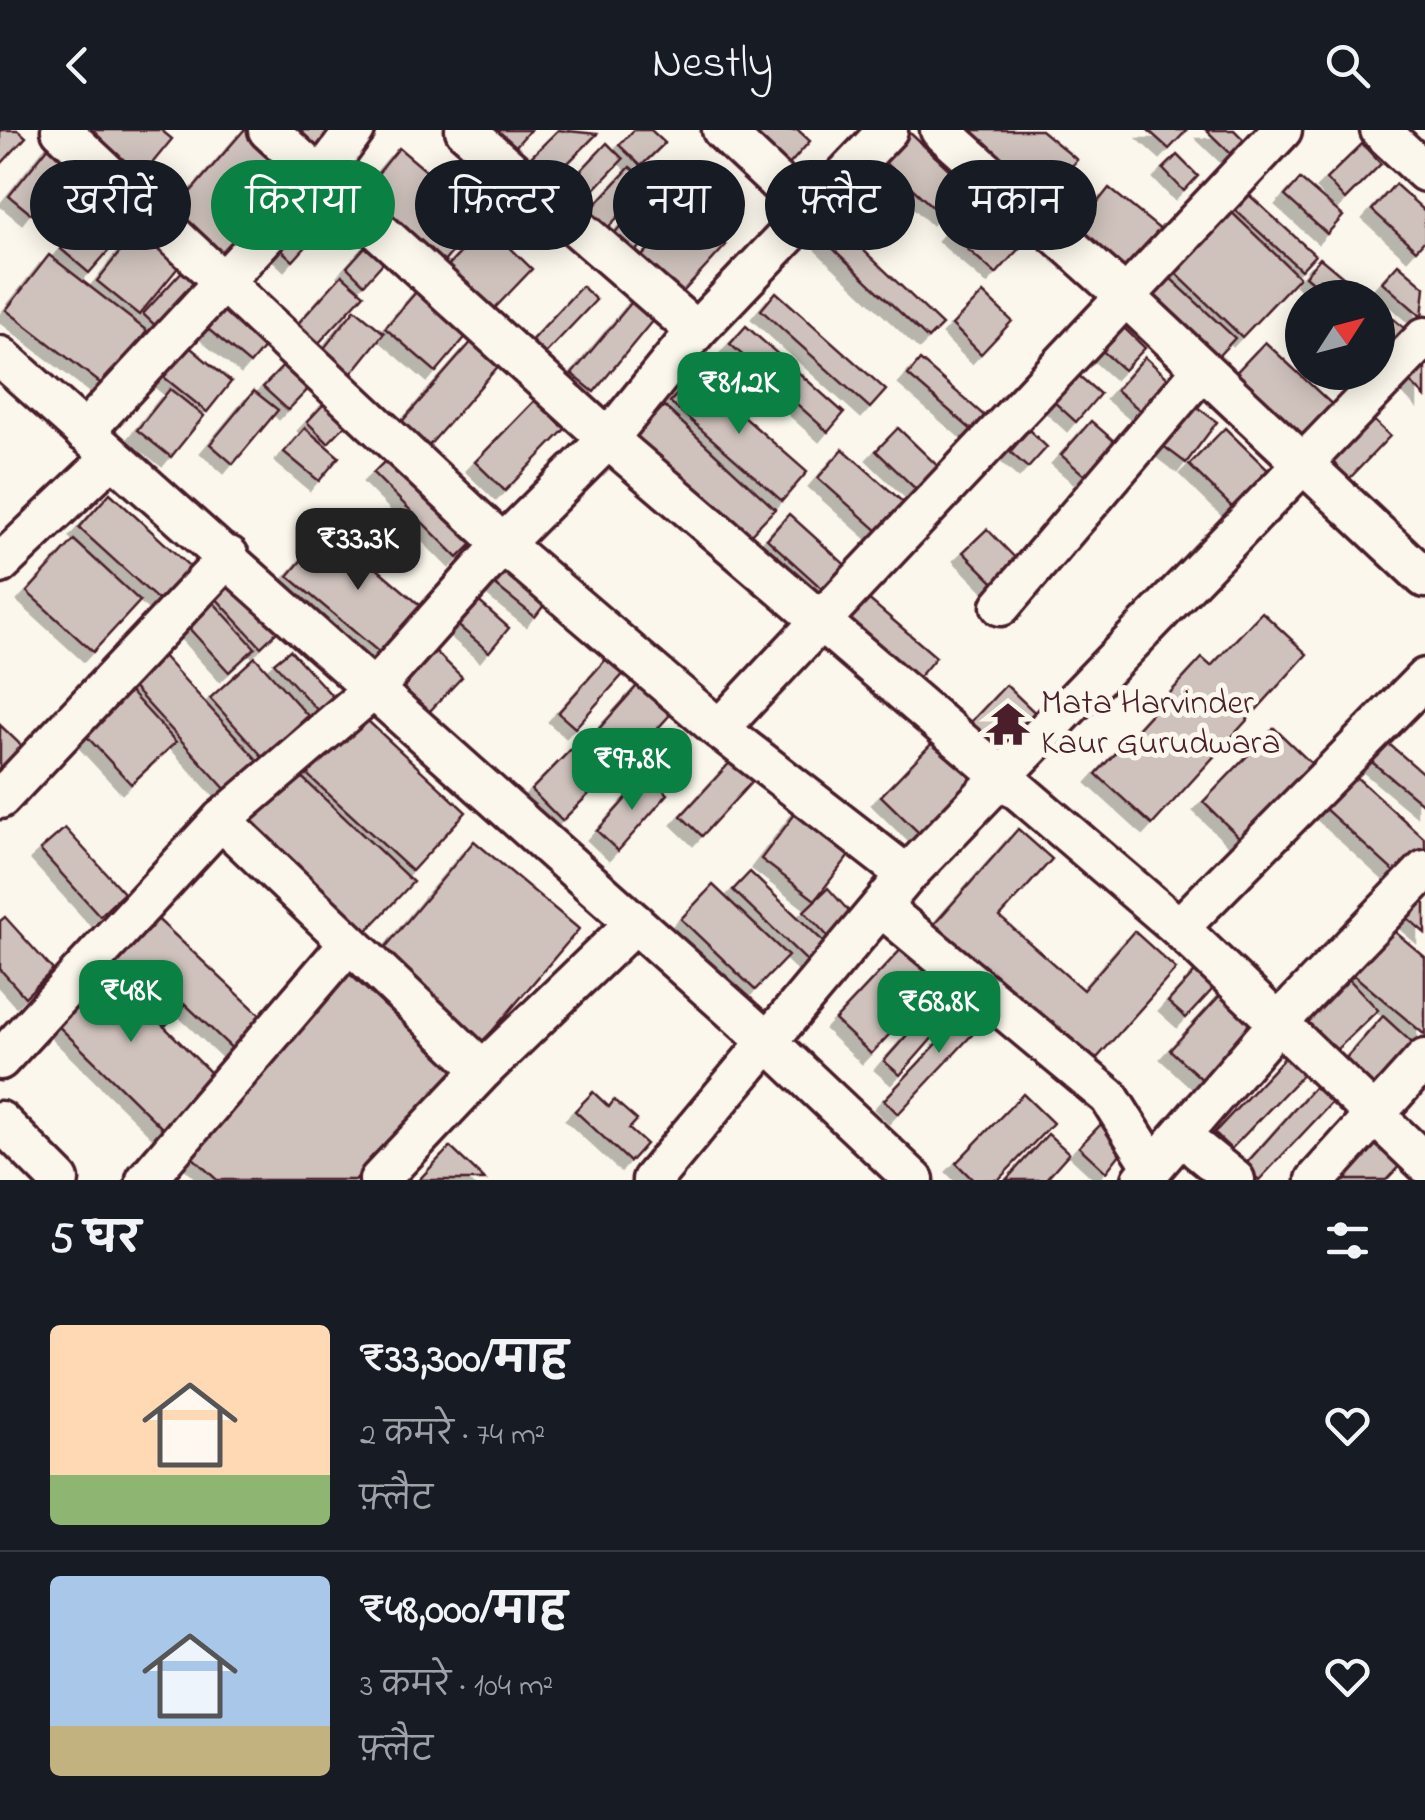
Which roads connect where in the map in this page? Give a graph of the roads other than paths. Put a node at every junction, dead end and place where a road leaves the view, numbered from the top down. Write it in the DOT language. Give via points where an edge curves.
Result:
graph roads {
  1 [pos="61,130"];
  2 [pos="268,130"];
  3 [pos="355,130"];
  4 [pos="466,130"];
  5 [pos="722,130"];
  6 [pos="888,130"];
  7 [pos="940,130"];
  8 [pos="1282,130"];
  9 [pos="1380,130"];
  10 [pos="302,160"];
  11 [pos="332,160"];
  12 [pos="859,160"];
  13 [pos="1422,162"];
  14 [pos="765,171"];
  15 [pos="395,244"];
  16 [pos="253,250"];
  17 [pos="773,250"];
  18 [pos="226,280"];
  19 [pos="1126,297"];
  20 [pos="696,332"];
  21 [pos="1425,337"];
  22 [pos="0,356"];
  23 [pos="1202,370"];
  24 [pos="84,432"];
  25 [pos="608,439"];
  26 [pos="111,458"];
  27 [pos="1302,461"];
  28 [pos="503,544"];
  29 [pos="229,556"];
  30 [pos="1419,560"];
  31 [pos="0,564"];
  32 [pos="1001,606"];
  33 [pos="820,622"];
  34 [pos="1425,678"];
  35 [pos="376,688"];
  36 [pos="719,729"];
  37 [pos="1002,778"];
  38 [pos="0,799"];
  39 [pos="221,820"];
  40 [pos="1425,870"];
  41 [pos="906,876"];
  42 [pos="882,907"];
  43 [pos="635,923"];
  44 [pos="1180,928"];
  45 [pos="349,943"];
  46 [pos="1279,1022"];
  47 [pos="767,1040"];
  48 [pos="1425,1059"];
  49 [pos="0,1060"];
  50 [pos="483,1070"];
  51 [pos="1372,1117"];
  52 [pos="0,1121"];
  53 [pos="1198,1150"];
  54 [pos="1425,1164"];
  55 [pos="1147,1173"];
  56 [pos="58,1180"];
  57 [pos="146,1180"];
  58 [pos="379,1180"];
  59 [pos="652,1180"];
  60 [pos="914,1180"];
  61 [pos="1235,1180"];
  62 [pos="1316,1180"];
  1 -- 18 [label="street"];
  2 -- 10 [label="street"];
  3 -- 11 [label="street"];
  4 -- 20 [label="street"];
  5 -- 14 [label="street"];
  6 -- 12 [label="street"];
  7 -- 19 [label="street"];
  8 -- 19 [label="street"];
  9 -- 13 [label="street"];
  15 -- 25 [label="street"];
  16 -- 18 [label="street"];
  17 -- 20 [label="street"];
  18 -- 24 [label="street"];
  18 -- 28 [label="street"];
  19 -- 23 [label="street"];
  19 -- 33 [label="street"];
  20 -- 25 [label="street"];
  21 -- 27 [label="street"];
  22 -- 24 [label="street"];
  23 -- 27 [label="street"];
  23 -- 32 [label="street"];
  24 -- 26 [label="street"];
  25 -- 28 [label="street"];
  25 -- 33 [label="street"];
  26 -- 29 [label="street"];
  26 -- 31 [label="street"];
  27 -- 30 [label="street"];
  27 -- 37 [label="street"];
  28 -- 35 [label="street"];
  28 -- 36 [label="street"];
  29 -- 35 [label="street"];
  29 -- 38 [label="street"];
  33 -- 36 [label="street"];
  33 -- 37 [label="street"];
  34 -- 44 [label="street"];
  35 -- 39 [label="street"];
  35 -- 43 [label="street"];
  36 -- 41 [label="street"];
  37 -- 41 [label="street"];
  37 -- 44 [label="street"];
  39 -- 45 [label="street"];
  39 -- 49 [label="street"];
  40 -- 46 [label="street"];
  41 -- 42 [label="street"];
  42 -- 47 [label="street"];
  42 -- 55 [label="street" via="1109,1097"];
  43 -- 47 [label="street"];
  43 -- 50 [label="street"];
  44 -- 46 [label="street"];
  45 -- 50 [label="street"];
  45 -- 57 [label="street"];
  46 -- 51 [label="street"];
  46 -- 55 [label="street"];
  47 -- 59 [label="street"];
  47 -- 60 [label="street"];
  48 -- 51 [label="street"];
  50 -- 58 [label="street"];
  51 -- 54 [label="street"];
  51 -- 62 [label="street"];
  52 -- 56 [label="street"];
  53 -- 61 [label="street"];
}
